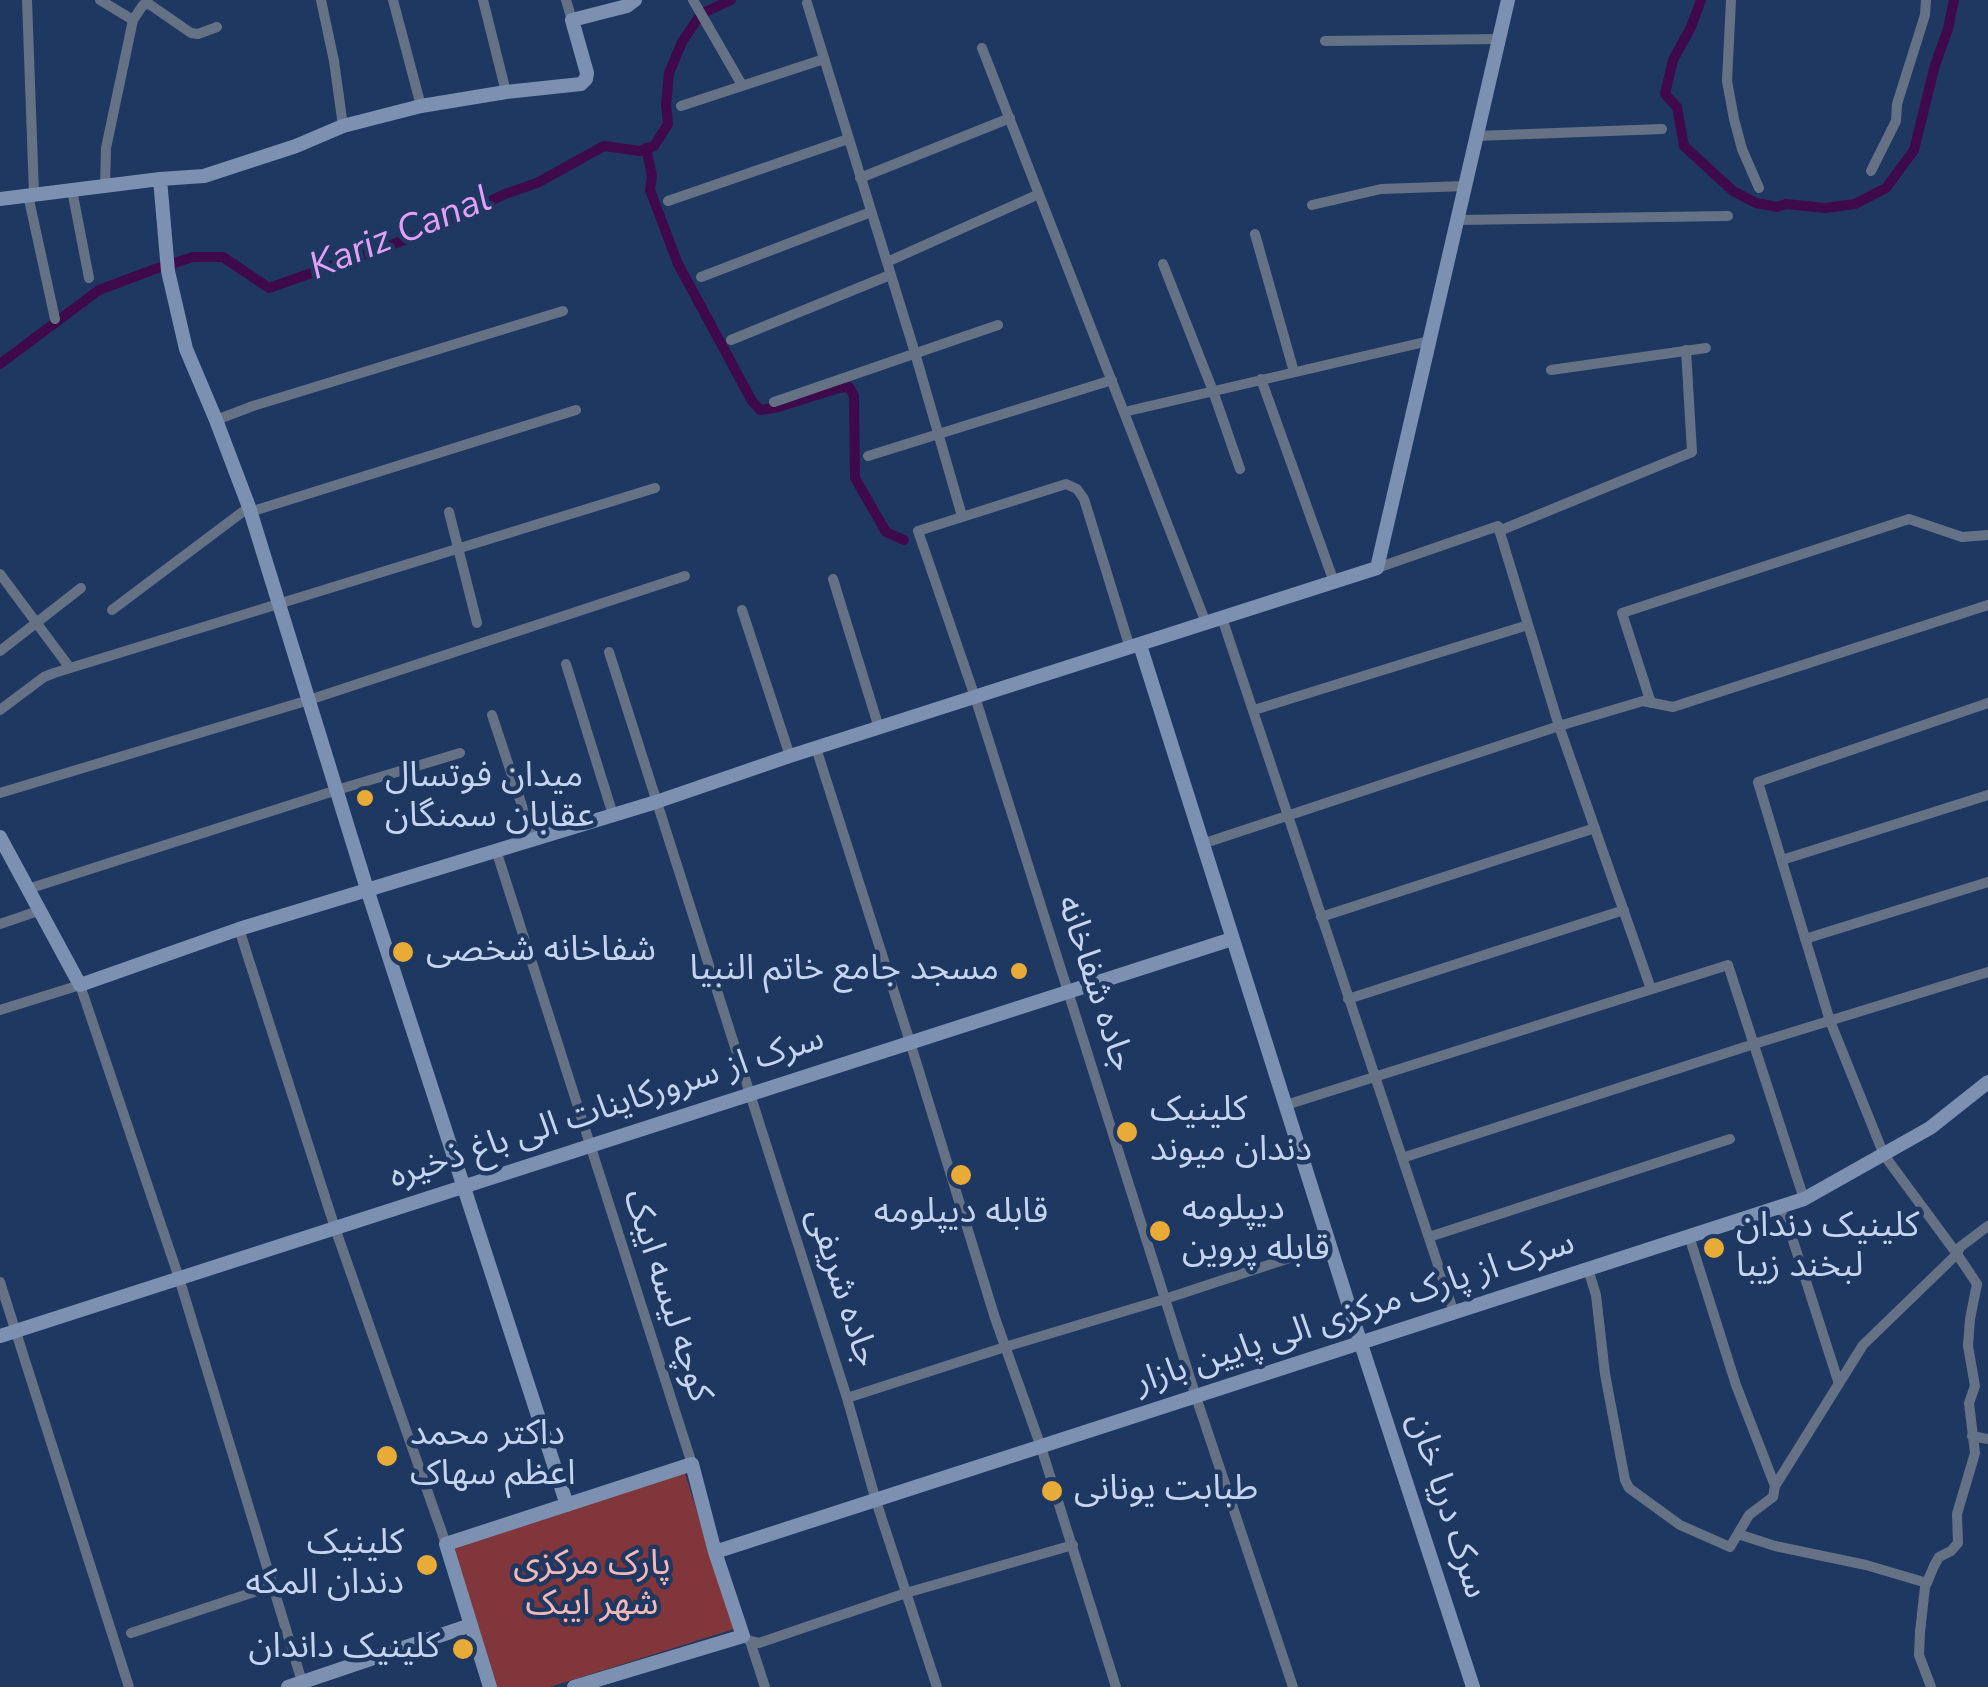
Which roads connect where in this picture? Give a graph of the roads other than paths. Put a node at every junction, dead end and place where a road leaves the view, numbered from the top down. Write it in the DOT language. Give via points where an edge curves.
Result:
graph roads {
  1 [pos="27,0"];
  2 [pos="100,0"];
  3 [pos="321,0"];
  4 [pos="393,0"];
  5 [pos="483,0"];
  6 [pos="566,0"];
  7 [pos="635,0"];
  8 [pos="1508,0"];
  9 [pos="1731,0"];
  10 [pos="1926,0"];
  11 [pos="807,3"];
  12 [pos="699,10"];
  13 [pos="132,20"];
  14 [pos="572,20"];
  15 [pos="217,27"];
  16 [pos="1499,39"];
  17 [pos="1325,41"];
  18 [pos="982,48"];
  19 [pos="824,58"];
  20 [pos="742,86"];
  21 [pos="506,92"];
  22 [pos="420,106"];
  23 [pos="681,106"];
  24 [pos="1010,118"];
  25 [pos="343,126"];
  26 [pos="1662,129"];
  27 [pos="1476,136"];
  28 [pos="848,139"];
  29 [pos="1871,171"];
  30 [pos="860,178"];
  31 [pos="160,179"];
  32 [pos="106,186"];
  33 [pos="1465,186"];
  34 [pos="1759,188"];
  35 [pos="72,190"];
  36 [pos="31,194"];
  37 [pos="1039,194"];
  38 [pos="0,199"];
  39 [pos="668,201"];
  40 [pos="1312,206"];
  41 [pos="871,212"];
  42 [pos="1728,216"];
  43 [pos="1457,220"];
  44 [pos="1255,234"];
  45 [pos="1163,264"];
  46 [pos="888,268"];
  47 [pos="89,278"];
  48 [pos="701,278"];
  49 [pos="563,311"];
  50 [pos="55,318"];
  51 [pos="998,325"];
  52 [pos="731,340"];
  53 [pos="1429,341"];
  54 [pos="1706,348"];
  55 [pos="1686,350"];
  56 [pos="915,353"];
  57 [pos="1552,370"];
  58 [pos="1294,372"];
  59 [pos="1112,380"];
  60 [pos="1261,380"];
  61 [pos="1213,391"];
  62 [pos="774,402"];
  63 [pos="576,410"];
  64 [pos="1124,412"];
  65 [pos="216,420"];
  66 [pos="939,435"];
  67 [pos="868,456"];
  68 [pos="1240,469"];
  69 [pos="655,488"];
  70 [pos="249,509"];
  71 [pos="449,512"];
  72 [pos="962,516"];
  73 [pos="1499,531"];
  74 [pos="1988,534"];
  75 [pos="460,550"];
  76 [pos="1376,568"];
  77 [pos="0,574"];
  78 [pos="685,576"];
  79 [pos="833,579"];
  80 [pos="1334,582"];
  81 [pos="81,588"];
  82 [pos="279,604"];
  83 [pos="1988,605"];
  84 [pos="112,610"];
  85 [pos="742,610"];
  86 [pos="1222,618"];
  87 [pos="38,623"];
  88 [pos="476,623"];
  89 [pos="1206,623"];
  90 [pos="1528,625"];
  91 [pos="1135,647"];
  92 [pos="0,652"];
  93 [pos="609,652"];
  94 [pos="566,664"];
  95 [pos="70,668"];
  96 [pos="974,697"];
  97 [pos="309,700"];
  98 [pos="1651,702"];
  99 [pos="1988,703"];
  100 [pos="0,710"];
  101 [pos="1254,710"];
  102 [pos="492,715"];
  103 [pos="1559,726"];
  104 [pos="879,728"];
  105 [pos="816,748"];
  106 [pos="460,753"];
  107 [pos="790,756"];
  108 [pos="337,790"];
  109 [pos="0,793"];
  110 [pos="1988,795"];
  111 [pos="656,802"];
  112 [pos="1289,814"];
  113 [pos="612,815"];
  114 [pos="1595,828"];
  115 [pos="0,836"];
  116 [pos="533,839"];
  117 [pos="1202,844"];
  118 [pos="496,850"];
  119 [pos="1782,860"];
  120 [pos="1988,882"];
  121 [pos="28,889"];
  122 [pos="367,889"];
  123 [pos="41,910"];
  124 [pos="1624,910"];
  125 [pos="1321,917"];
  126 [pos="0,924"];
  127 [pos="238,929"];
  128 [pos="1232,938"];
  129 [pos="1806,939"];
  130 [pos="1988,972"];
  131 [pos="80,985"];
  132 [pos="1651,989"];
  133 [pos="1068,992"];
  134 [pos="1348,999"];
  135 [pos="0,1010"];
  136 [pos="1830,1020"];
  137 [pos="910,1042"];
  138 [pos="1754,1044"];
  139 [pos="1375,1077"];
  140 [pos="1988,1082"];
  141 [pos="749,1094"];
  142 [pos="1286,1105"];
  143 [pos="1730,1139"];
  144 [pos="589,1146"];
  145 [pos="1884,1155"];
  146 [pos="1402,1158"];
  147 [pos="464,1186"];
  148 [pos="1804,1199"];
  149 [pos="1778,1207"];
  150 [pos="1988,1226"];
  151 [pos="335,1228"];
  152 [pos="1689,1236"];
  153 [pos="1429,1238"];
  154 [pos="1330,1245"];
  155 [pos="1958,1254"];
  156 [pos="1588,1270"];
  157 [pos="179,1278"];
  158 [pos="0,1282"];
  159 [pos="1165,1299"];
  160 [pos="1454,1313"];
  161 [pos="7,1333"];
  162 [pos="1361,1344"];
  163 [pos="1005,1347"];
  164 [pos="1840,1384"];
  165 [pos="1196,1397"];
  166 [pos="848,1398"];
  167 [pos="1972,1436"];
  168 [pos="1988,1439"];
  169 [pos="1041,1447"];
  170 [pos="692,1464"];
  171 [pos="1774,1486"];
  172 [pos="876,1501"];
  173 [pos="566,1504"];
  174 [pos="1738,1534"];
  175 [pos="446,1544"];
  176 [pos="1072,1546"];
  177 [pos="715,1552"];
  178 [pos="1927,1583"];
  179 [pos="272,1586"];
  180 [pos="906,1593"];
  181 [pos="471,1625"];
  182 [pos="131,1633"];
  183 [pos="746,1639"];
  184 [pos="622,1680"];
  185 [pos="298,1686"];
  186 [pos="129,1687"];
  187 [pos="490,1687"];
  188 [pos="574,1687"];
  189 [pos="765,1687"];
  190 [pos="937,1687"];
  191 [pos="1116,1687"];
  192 [pos="1292,1687"];
  193 [pos="1473,1687"];
  194 [pos="1931,1687"];
  1 -- 36 [label="street"];
  2 -- 13 [label="street"];
  3 -- 25 [label="street"];
  4 -- 22 [label="street"];
  5 -- 21 [label="street"];
  6 -- 14 [label="street"];
  7 -- 14 [label="street"];
  8 -- 16 [label="street"];
  9 -- 34 [label="street" via="1728,81 1742,150"];
  10 -- 29 [label="street" via="1896,120"];
  11 -- 19 [label="street"];
  12 -- 20 [label="street"];
  13 -- 15 [label="street" via="149,4 191,33"];
  13 -- 32 [label="street" via="106,148"];
  14 -- 21 [label="street" via="587,73 582,84"];
  16 -- 17 [label="street"];
  16 -- 27 [label="street"];
  18 -- 24 [label="street"];
  19 -- 20 [label="street"];
  19 -- 28 [label="street"];
  20 -- 23 [label="street"];
  21 -- 22 [label="street"];
  22 -- 25 [label="street"];
  24 -- 30 [label="street"];
  24 -- 37 [label="street"];
  25 -- 31 [label="street" via="204,176"];
  26 -- 27 [label="street"];
  27 -- 33 [label="street"];
  28 -- 30 [label="street"];
  28 -- 39 [label="street"];
  30 -- 41 [label="street"];
  31 -- 32 [label="street"];
  31 -- 65 [label="street" via="167,265 186,349"];
  32 -- 35 [label="street"];
  33 -- 40 [label="street" via="1380,190"];
  33 -- 43 [label="street"];
  35 -- 36 [label="street"];
  35 -- 47 [label="street"];
  36 -- 38 [label="street"];
  36 -- 50 [label="street"];
  37 -- 46 [label="street"];
  37 -- 59 [label="street"];
  41 -- 46 [label="street"];
  41 -- 48 [label="street"];
  42 -- 43 [label="street"];
  43 -- 53 [label="street"];
  44 -- 58 [label="street"];
  45 -- 61 [label="street"];
  46 -- 52 [label="street"];
  46 -- 56 [label="street"];
  49 -- 65 [label="street"];
  51 -- 56 [label="street"];
  53 -- 58 [label="street"];
  53 -- 76 [label="street"];
  54 -- 55 [label="street"];
  55 -- 57 [label="street"];
  55 -- 73 [label="street" via="1692,452"];
  56 -- 62 [label="street"];
  56 -- 66 [label="street"];
  58 -- 60 [label="street"];
  59 -- 64 [label="street"];
  59 -- 66 [label="street"];
  60 -- 61 [label="street"];
  60 -- 80 [label="street"];
  61 -- 64 [label="street"];
  61 -- 68 [label="street"];
  63 -- 70 [label="street"];
  64 -- 89 [label="street"];
  65 -- 70 [label="street"];
  66 -- 67 [label="street"];
  66 -- 72 [label="street"];
  69 -- 75 [label="street"];
  70 -- 82 [label="street"];
  70 -- 84 [label="street"];
  71 -- 75 [label="street"];
  72 -- 91 [label="street" via="1066,484 1077,489"];
  72 -- 96 [label="street, جاده شفاخانه" via="918,534"];
  73 -- 76 [label="street" via="1498,526"];
  73 -- 90 [label="street"];
  74 -- 98 [label="street" via="1962,537 1908,520 1622,613"];
  75 -- 82 [label="street"];
  75 -- 88 [label="street"];
  76 -- 80 [label="street"];
  77 -- 87 [label="street"];
  78 -- 97 [label="street"];
  79 -- 104 [label="street"];
  80 -- 86 [label="street"];
  81 -- 87 [label="street"];
  82 -- 95 [label="street"];
  82 -- 97 [label="street"];
  83 -- 98 [label="street" via="1673,707"];
  85 -- 107 [label="street"];
  86 -- 89 [label="street"];
  86 -- 101 [label="street"];
  87 -- 92 [label="street"];
  87 -- 95 [label="street"];
  89 -- 91 [label="street"];
  90 -- 101 [label="street"];
  90 -- 103 [label="street"];
  91 -- 96 [label="street"];
  91 -- 117 [label="street, سرک دریا خان"];
  93 -- 111 [label="street, جاده شریفی"];
  94 -- 113 [label="street"];
  95 -- 100 [label="street" via="44,677"];
  96 -- 104 [label="street"];
  96 -- 133 [label="street, جاده شفاخانه"];
  97 -- 108 [label="street"];
  97 -- 109 [label="street"];
  98 -- 103 [label="street"];
  99 -- 119 [label="street" via="1758,782"];
  101 -- 112 [label="street"];
  102 -- 116 [label="street"];
  103 -- 112 [label="street"];
  103 -- 114 [label="street"];
  104 -- 105 [label="street"];
  105 -- 107 [label="street"];
  105 -- 137 [label="street"];
  106 -- 108 [label="street"];
  107 -- 111 [label="street"];
  108 -- 121 [label="street"];
  108 -- 122 [label="street"];
  110 -- 119 [label="street"];
  111 -- 113 [label="street"];
  111 -- 141 [label="street, جاده شریفی"];
  112 -- 117 [label="street"];
  112 -- 125 [label="street"];
  113 -- 116 [label="street"];
  114 -- 124 [label="street"];
  114 -- 125 [label="street"];
  115 -- 121 [label="street"];
  116 -- 118 [label="street"];
  117 -- 128 [label="street, سرک دریا خان"];
  118 -- 122 [label="street"];
  118 -- 144 [label="street, کوچه لیسه ایبک"];
  119 -- 129 [label="street"];
  120 -- 129 [label="street"];
  121 -- 123 [label="street"];
  122 -- 127 [label="street"];
  122 -- 147 [label="street"];
  123 -- 126 [label="street"];
  123 -- 131 [label="street"];
  124 -- 132 [label="street"];
  124 -- 134 [label="street"];
  125 -- 134 [label="street"];
  127 -- 131 [label="street"];
  127 -- 151 [label="street"];
  128 -- 133 [label="street, سرک از سرورکاینات الی باغ ذخیره"];
  128 -- 142 [label="street, سرک دریا خان"];
  129 -- 136 [label="street"];
  130 -- 136 [label="street"];
  131 -- 135 [label="street"];
  131 -- 157 [label="street"];
  132 -- 138 [label="street" via="1728,965"];
  132 -- 139 [label="street"];
  133 -- 137 [label="street, سرک از سرورکاینات الی باغ ذخیره"];
  133 -- 159 [label="street, جاده شفاخانه"];
  134 -- 139 [label="street"];
  136 -- 138 [label="street"];
  136 -- 145 [label="street"];
  137 -- 141 [label="street, سرک از سرورکاینات الی باغ ذخیره"];
  137 -- 163 [label="street"];
  138 -- 146 [label="street"];
  138 -- 148 [label="street"];
  139 -- 142 [label="street"];
  139 -- 146 [label="street"];
  140 -- 145 [label="street, سرک از پارک مرکزی الی پایین بازار"];
  141 -- 144 [label="street, سرک از سرورکاینات الی باغ ذخیره"];
  141 -- 166 [label="street, جاده شریفی"];
  142 -- 154 [label="street, سرک دریا خان"];
  143 -- 153 [label="street"];
  144 -- 147 [label="street, سرک از سرورکاینات الی باغ ذخیره"];
  144 -- 170 [label="street, کوچه لیسه ایبک"];
  145 -- 148 [label="street, سرک از پارک مرکزی الی پایین بازار"];
  145 -- 155 [label="street"];
  146 -- 153 [label="street"];
  147 -- 151 [label="street, سرک از سرورکاینات الی باغ ذخیره"];
  147 -- 173 [label="street"];
  148 -- 149 [label="street, سرک از پارک مرکزی الی پایین بازار"];
  149 -- 152 [label="street, سرک از پارک مرکزی الی پایین بازار"];
  149 -- 164 [label="street"];
  150 -- 155 [label="street"];
  151 -- 157 [label="street, سرک از سرورکاینات الی باغ ذخیره"];
  151 -- 175 [label="street"];
  152 -- 156 [label="street, سرک از پارک مرکزی الی پایین بازار"];
  152 -- 171 [label="street"];
  153 -- 160 [label="street"];
  154 -- 159 [label="street"];
  154 -- 162 [label="street, سرک دریا خان"];
  155 -- 164 [label="street" via="1863,1346"];
  155 -- 167 [label="street" via="1977,1284 1968,1346 1975,1386"];
  156 -- 160 [label="street, سرک از پارک مرکزی الی پایین بازار"];
  156 -- 174 [label="street" via="1629,1488 1680,1525 1730,1547"];
  157 -- 161 [label="street, سرک از سرورکاینات الی باغ ذخیره"];
  157 -- 179 [label="street"];
  158 -- 161 [label="street"];
  159 -- 163 [label="street"];
  159 -- 165 [label="street, جاده شفاخانه"];
  160 -- 162 [label="street, سرک از پارک مرکزی الی پایین بازار"];
  161 -- 186 [label="street"];
  162 -- 165 [label="street, سرک از پارک مرکزی الی پایین بازار"];
  162 -- 193 [label="street, سرک دریا خان"];
  163 -- 166 [label="street"];
  163 -- 169 [label="street"];
  164 -- 171 [label="street"];
  165 -- 169 [label="street, سرک از پارک مرکزی الی پایین بازار"];
  165 -- 192 [label="street, جاده شفاخانه"];
  166 -- 172 [label="street, جاده شریفی"];
  167 -- 168 [label="street"];
  167 -- 178 [label="street" via="1975,1454 1957,1514 1958,1543 1939,1556"];
  169 -- 172 [label="street, سرک از پارک مرکزی الی پایین بازار"];
  169 -- 176 [label="street"];
  170 -- 173 [label="street"];
  170 -- 177 [label="street"];
  171 -- 174 [label="street" via="1774,1497 1749,1515"];
  172 -- 177 [label="street, سرک از پارک مرکزی الی پایین بازار"];
  172 -- 180 [label="street, جاده شریفی"];
  173 -- 175 [label="street"];
  174 -- 178 [label="street"];
  175 -- 181 [label="street"];
  176 -- 180 [label="street"];
  176 -- 191 [label="street"];
  177 -- 183 [label="street"];
  178 -- 194 [label="street" via="1920,1655"];
  179 -- 182 [label="street"];
  179 -- 185 [label="street"];
  180 -- 183 [label="street" via="759,1642"];
  180 -- 190 [label="street, جاده شریفی"];
  181 -- 185 [label="street"];
  181 -- 187 [label="street"];
  183 -- 184 [label="street"];
  183 -- 189 [label="street"];
  184 -- 188 [label="street"];
}
